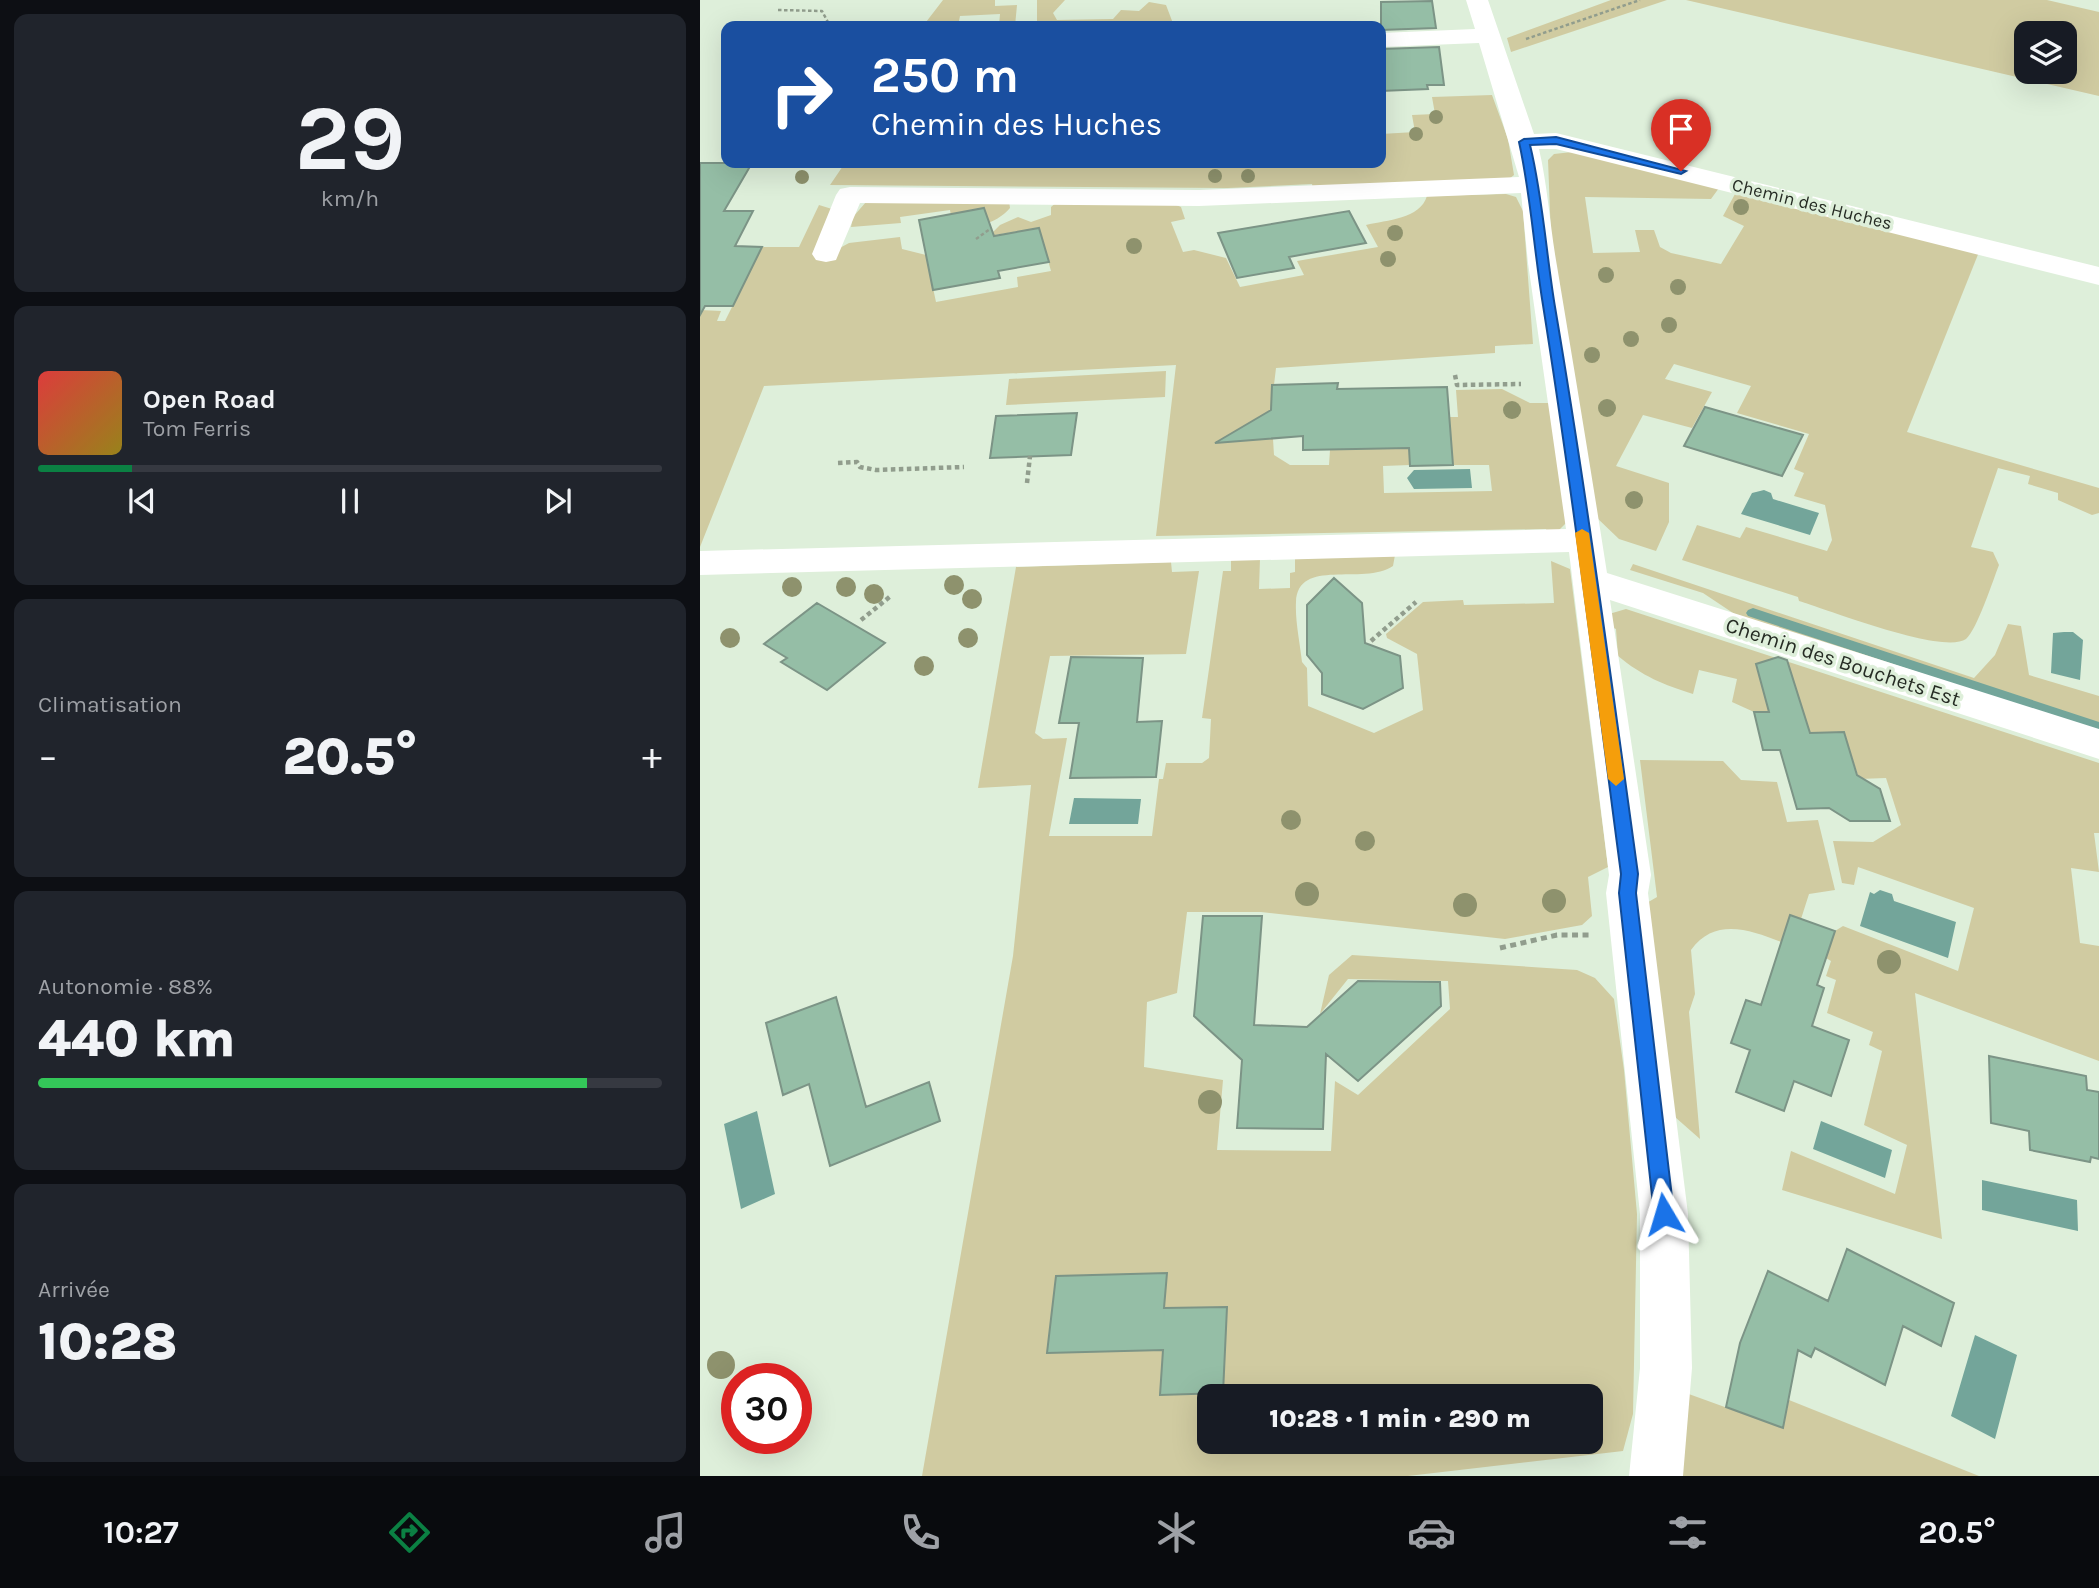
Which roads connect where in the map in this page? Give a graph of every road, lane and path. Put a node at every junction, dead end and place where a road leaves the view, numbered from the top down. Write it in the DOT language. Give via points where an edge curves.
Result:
graph roads {
  1 [pos="1477,0"];
  2 [pos="1640,0"];
  3 [pos="778,10"];
  4 [pos="827,21"];
  5 [pos="1386,40"];
  6 [pos="1493,43"];
  7 [pos="1524,142"];
  8 [pos="1534,184"];
  9 [pos="826,254"];
  10 [pos="2099,276"];
  11 [pos="1455,375"];
  12 [pos="1527,384"];
  13 [pos="1030,456"];
  14 [pos="838,463"];
  15 [pos="964,467"];
  16 [pos="1027,483"];
  17 [pos="1583,540"];
  18 [pos="700,562"];
  19 [pos="1588,580"];
  20 [pos="1416,602"];
  21 [pos="1371,642"];
  22 [pos="2099,744"];
  23 [pos="1632,935"];
  24 [pos="1500,948"];
  25 [pos="1656,1476"];
  1 -- 6 [label="street"];
  2 -- 6 [label="path"];
  3 -- 4 [label="path" via="822,11"];
  5 -- 6 [label="street"];
  6 -- 7 [label="street"];
  7 -- 8 [label="street"];
  7 -- 10 [label="street, Chemin des Huches" via="1556,141"];
  8 -- 9 [label="street" via="1199,198 850,195"];
  8 -- 17 [label="street"];
  11 -- 12 [label="path" via="1457,385"];
  13 -- 16 [label="path"];
  14 -- 15 [label="path" via="858,462 860,467 876,470"];
  17 -- 18 [label="street"];
  17 -- 19 [label="street"];
  19 -- 22 [label="street, Chemin des Bouchets Est"];
  19 -- 23 [label="street" via="1630,874 1627,893"];
  20 -- 21 [label="path"];
  23 -- 24 [label="path" via="1557,935"];
  23 -- 25 [label="street" via="1664,1214 1666,1368"];
}
